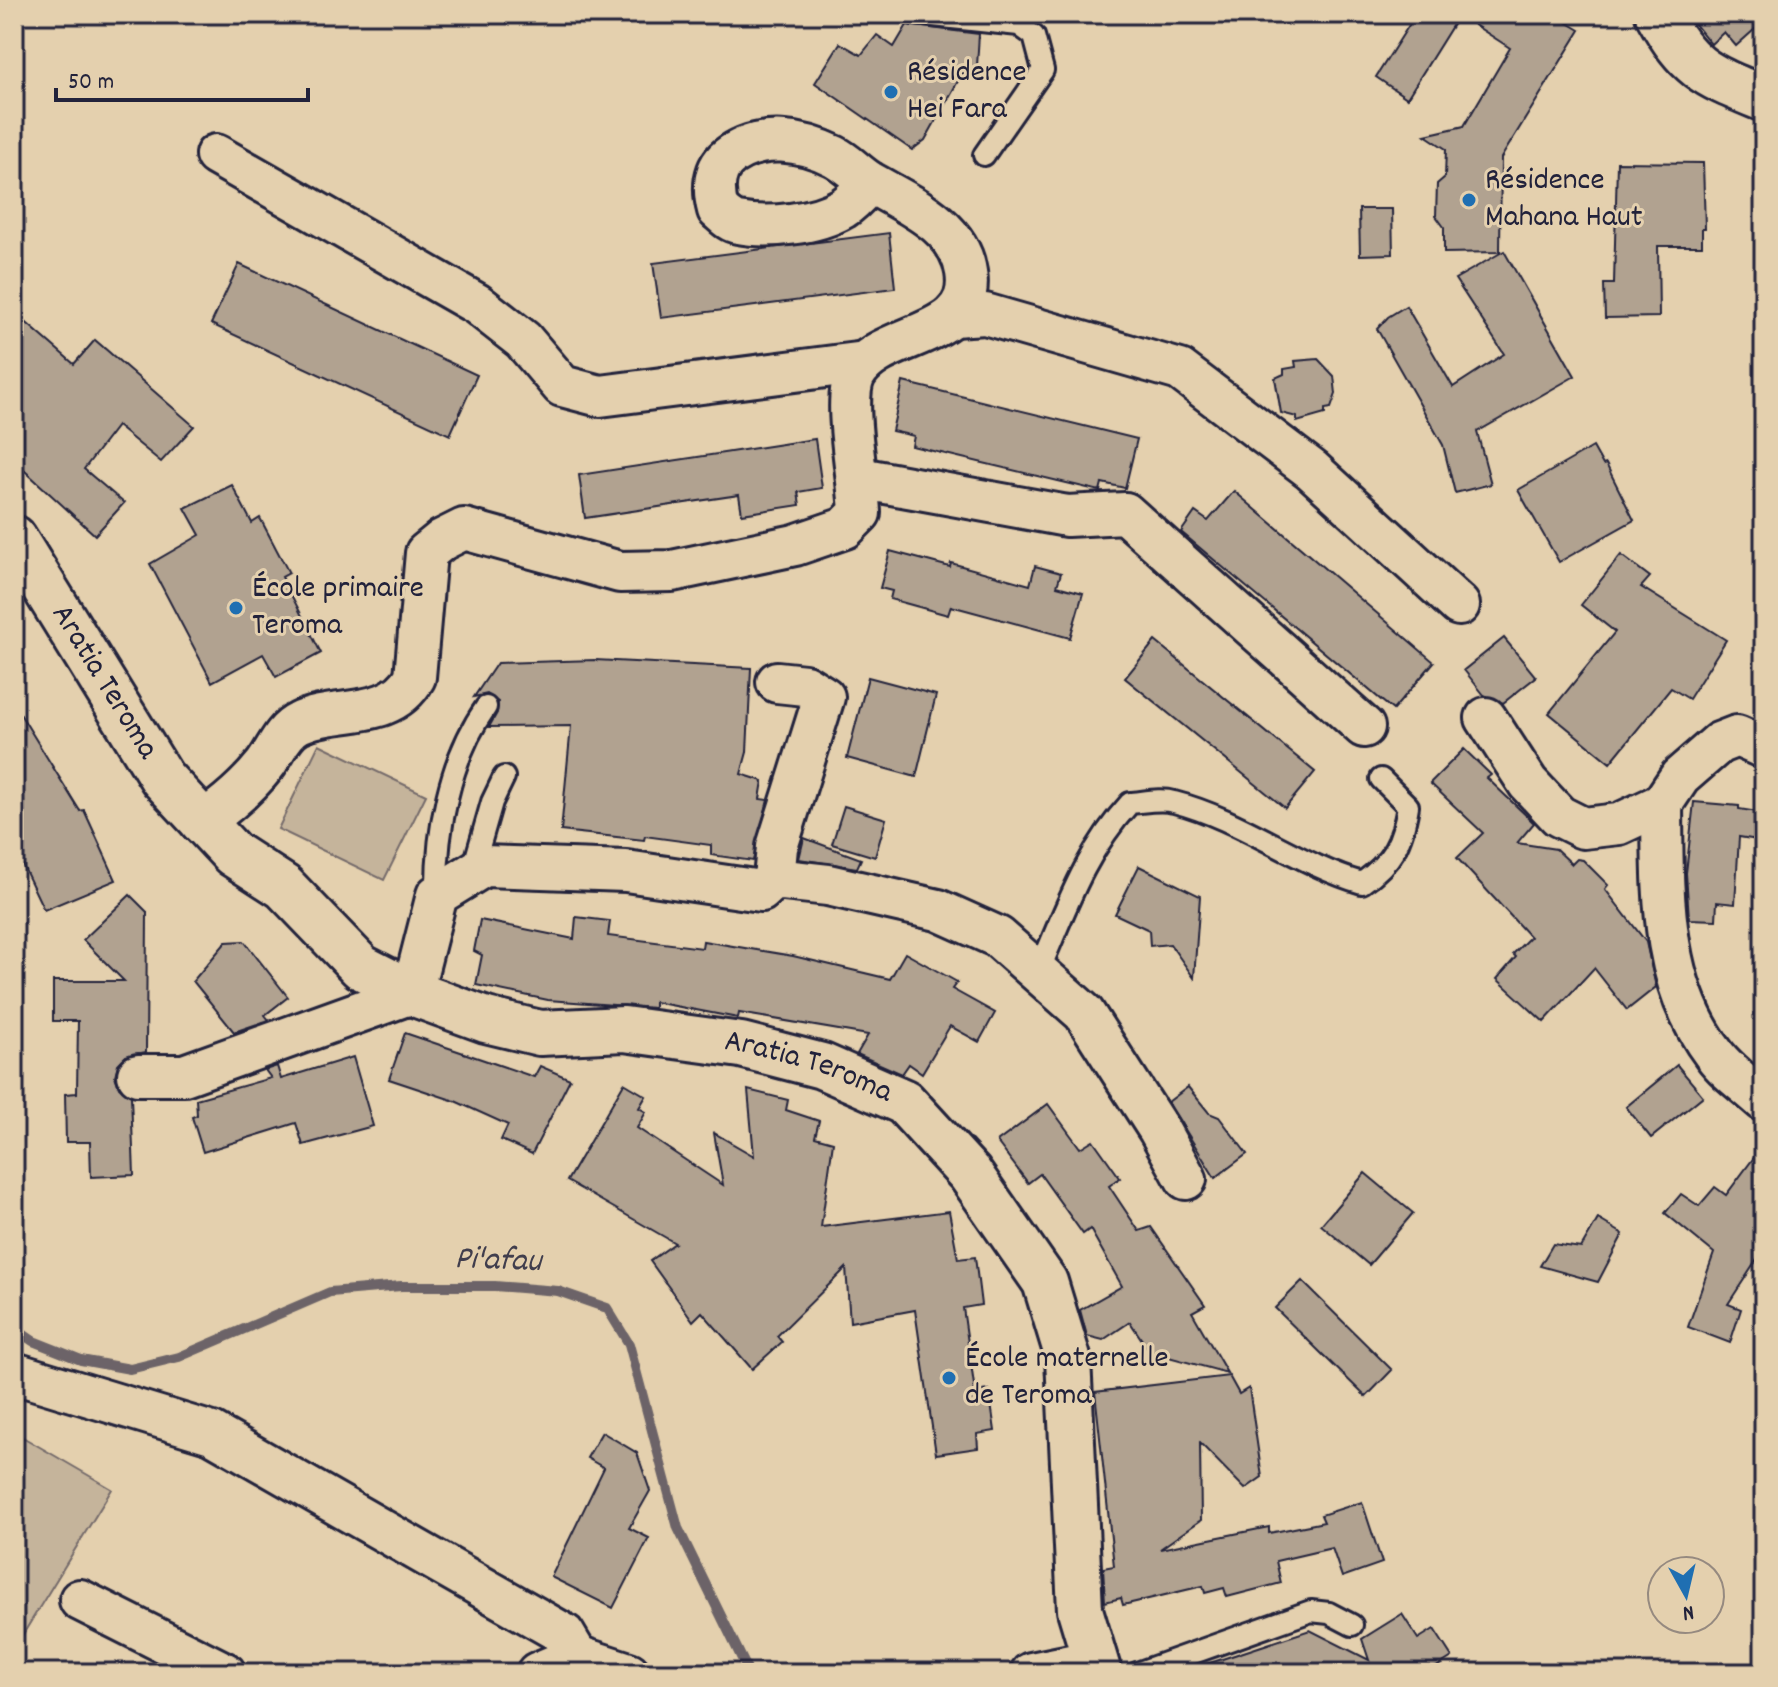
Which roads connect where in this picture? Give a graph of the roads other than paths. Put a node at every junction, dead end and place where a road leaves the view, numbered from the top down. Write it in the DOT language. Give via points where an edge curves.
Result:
graph roads {
  1 [pos="914,14"];
  2 [pos="1658,14"];
  3 [pos="1764,99"];
  4 [pos="216,155"];
  5 [pos="984,155"];
  6 [pos="870,182"];
  7 [pos="953,316"];
  8 [pos="865,362"];
  9 [pos="859,478"];
  10 [pos="14,538"];
  11 [pos="1459,605"];
  12 [pos="777,682"];
  13 [pos="486,707"];
  14 [pos="1486,718"];
  15 [pos="1364,727"];
  16 [pos="1764,748"];
  17 [pos="504,777"];
  18 [pos="1381,779"];
  19 [pos="1662,804"];
  20 [pos="201,823"];
  21 [pos="472,872"];
  22 [pos="774,879"];
  23 [pos="437,895"];
  24 [pos="1038,973"];
  25 [pos="412,993"];
  26 [pos="138,1075"];
  27 [pos="1764,1101"];
  28 [pos="1186,1179"];
  29 [pos="14,1373"];
  30 [pos="80,1600"];
  31 [pos="1352,1625"];
  32 [pos="577,1656"];
  33 [pos="1097,1667"];
  34 [pos="225,1673"];
  35 [pos="537,1673"];
  36 [pos="629,1673"];
  37 [pos="1031,1673"];
  38 [pos="1137,1673"];
  1 -- 5 [label="lane" via="1019,25 1034,36 1043,70"];
  2 -- 3 [label="main road" via="1699,71"];
  4 -- 8 [label="street" via="477,304 523,340 562,386 600,396"];
  6 -- 7 [label="street" via="928,215 958,247 966,272 966,299"];
  7 -- 8 [label="street"];
  7 -- 11 [label="street" via="985,314 1180,370 1312,470"];
  8 -- 9 [label="street" via="854,376 849,401"];
  9 -- 15 [label="street" via="1067,516 1125,513"];
  9 -- 20 [label="street" via="860,513 845,528 795,545 672,571 620,572 464,529 442,540 426,553 415,677 408,690 361,711 299,722 265,765"];
  10 -- 20 [label="main road, Aratia Teroma" via="162,778"];
  12 -- 22 [label="street" via="805,685 824,697 777,847"];
  13 -- 23 [label="lane" via="472,727 445,811 436,857"];
  14 -- 19 [label="street" via="1528,783 1559,816 1583,828 1619,824"];
  16 -- 19 [label="street" via="1737,736 1719,743 1680,777"];
  17 -- 21 [label="lane"];
  18 -- 24 [label="lane" via="1408,806 1404,834 1385,867 1362,883 1171,801 1130,803 1104,832 1074,883"];
  19 -- 27 [label="street" via="1670,956 1688,1011 1715,1056"];
  20 -- 25 [label="main road, Aratia Teroma" via="233,854 284,887 361,967"];
  21 -- 22 [label="street" via="484,866 567,867 761,891"];
  21 -- 23 [label="street"];
  22 -- 24 [label="street" via="828,885 938,910 998,937"];
  23 -- 25 [label="street"];
  24 -- 28 [label="street" via="1084,1013"];
  25 -- 26 [label="street" via="184,1075"];
  25 -- 33 [label="main road, Aratia Teroma" via="540,1033 624,1029 741,1045 822,1066 904,1102 970,1174 1045,1282 1068,1358 1080,1610"];
  29 -- 32 [label="street" via="212,1433 564,1634"];
  30 -- 34 [label="street"];
  31 -- 38 [label="lane" via="1311,1611"];
  32 -- 35 [label="street"];
  32 -- 36 [label="street"];
  33 -- 37 [label="street"];
}
